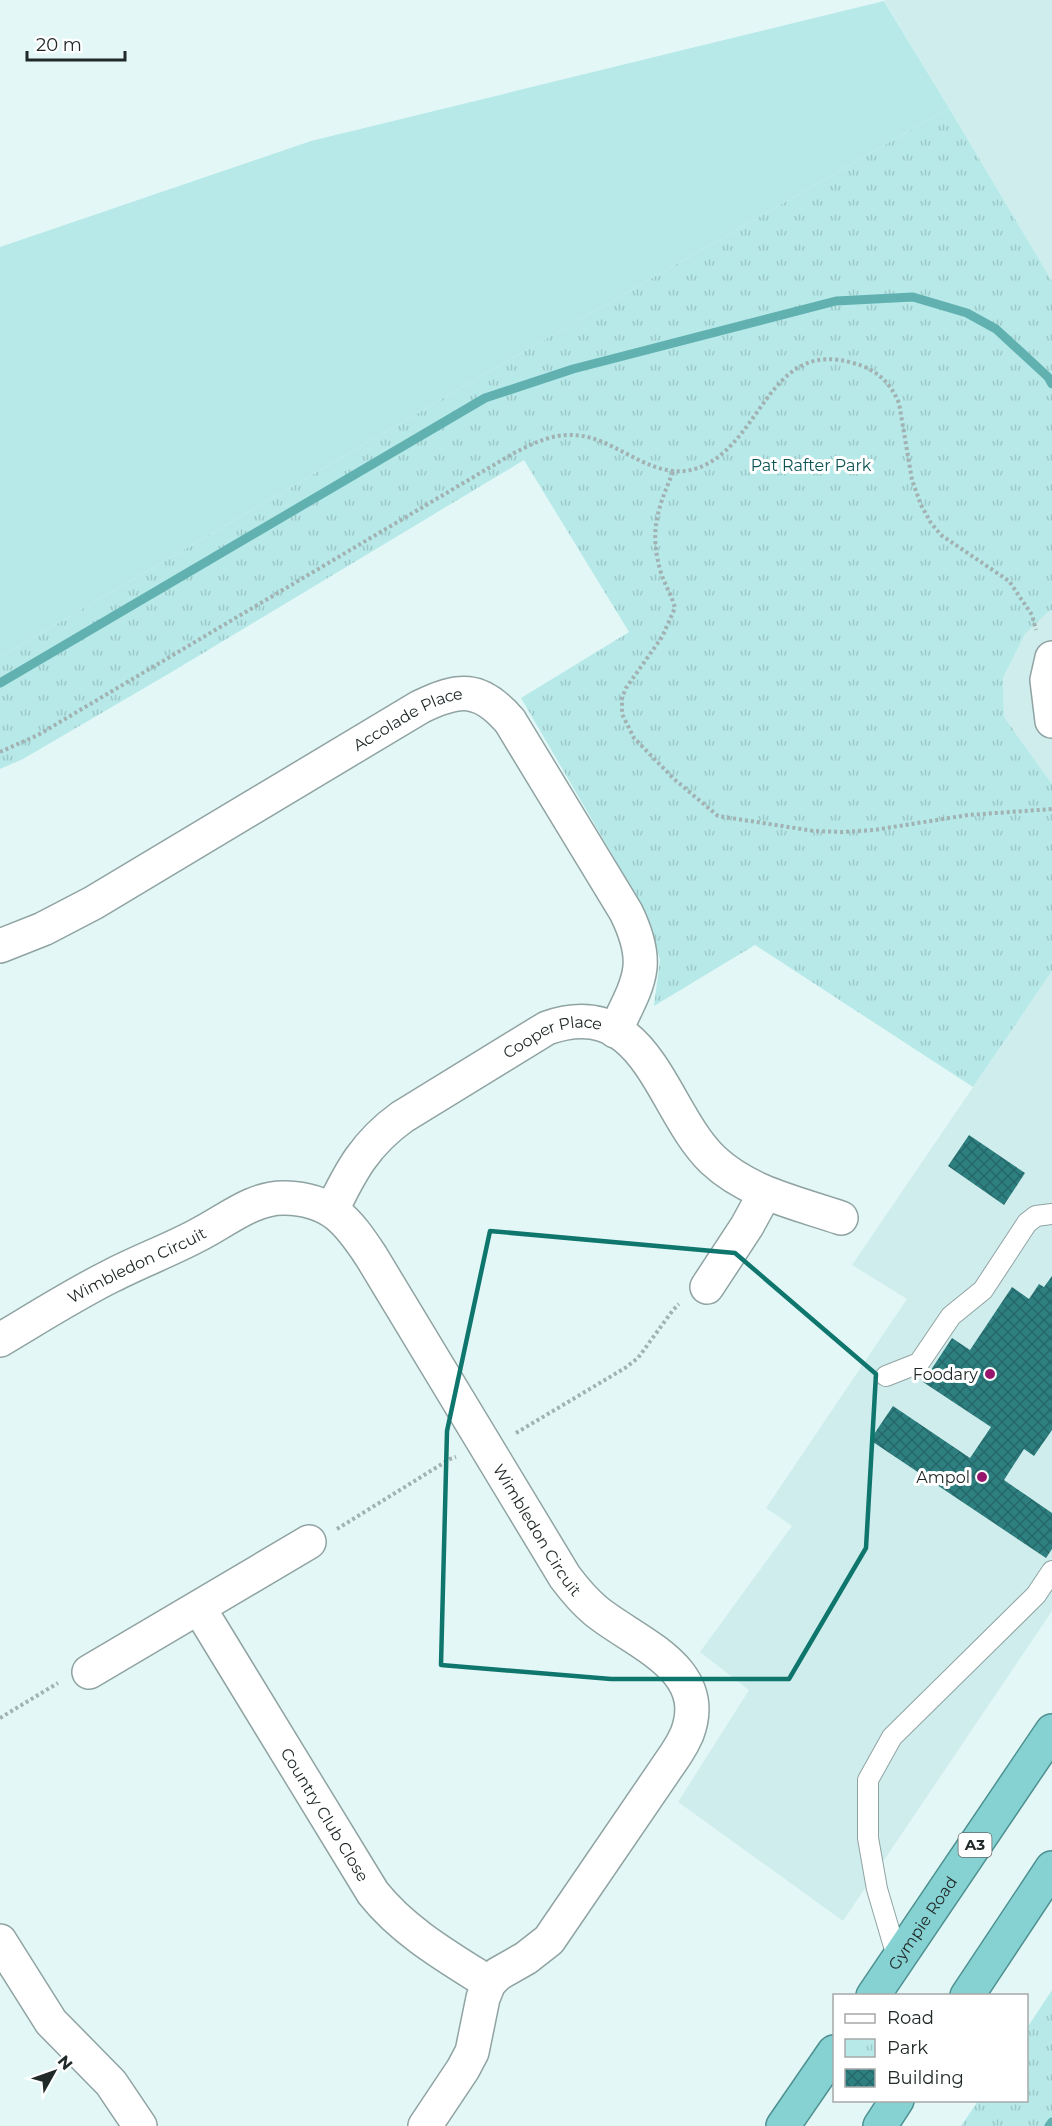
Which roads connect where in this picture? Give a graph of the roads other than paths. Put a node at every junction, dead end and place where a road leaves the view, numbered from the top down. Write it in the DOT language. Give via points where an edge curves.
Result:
graph roads {
  1 [pos="1051,659"];
  2 [pos="1052,722"];
  3 [pos="0,946"];
  4 [pos="615,1031"];
  5 [pos="765,1193"];
  6 [pos="332,1210"];
  7 [pos="1052,1214"];
  8 [pos="841,1218"];
  9 [pos="707,1287"];
  10 [pos="0,1340"];
  11 [pos="886,1376"];
  12 [pos="309,1542"];
  13 [pos="1052,1571"];
  14 [pos="199,1608"];
  15 [pos="89,1672"];
  16 [pos="1052,1731"];
  17 [pos="1052,1868"];
  18 [pos="0,1941"];
  19 [pos="898,1959"];
  20 [pos="489,1983"];
  21 [pos="874,1994"];
  22 [pos="968,1994"];
  23 [pos="833,2053"];
  24 [pos="896,2102"];
  25 [pos="140,2126"];
  26 [pos="425,2126"];
  27 [pos="783,2126"];
  28 [pos="879,2126"];
  1 -- 2 [label="street" via="1047,680"];
  3 -- 4 [label="street, Accolade Place" via="93,903 420,706 465,693 490,702 510,722 636,932 641,950 640,973"];
  4 -- 5 [label="street, Cooper Place" via="640,1050 711,1158"];
  4 -- 6 [label="street, Cooper Place" via="595,1023 574,1021 547,1028 402,1117 366,1149"];
  5 -- 8 [label="street, Cooper Place"];
  5 -- 9 [label="street"];
  6 -- 10 [label="street, Wimbledon Circuit" via="308,1200 266,1199 198,1236 110,1276"];
  6 -- 20 [label="street, Wimbledon Circuit" via="346,1221 371,1256 565,1577 595,1611 673,1665 690,1695 687,1734 676,1754 549,1940"];
  7 -- 11 [label="lane" via="1036,1216 1027,1223 982,1290 951,1316 919,1362"];
  12 -- 14 [label="street"];
  13 -- 19 [label="lane" via="1036,1595 892,1737 868,1780 868,1838 877,1889"];
  14 -- 15 [label="street"];
  14 -- 20 [label="street, Country Club Close" via="386,1910 423,1940"];
  16 -- 19 [label="highway, Gympie Road / A3"];
  17 -- 22 [label="highway"];
  18 -- 25 [label="street" via="51,2022 111,2083"];
  19 -- 21 [label="highway, Gympie Road / A3"];
  20 -- 26 [label="street" via="472,2052"];
  23 -- 27 [label="highway"];
  24 -- 28 [label="highway"];
}
